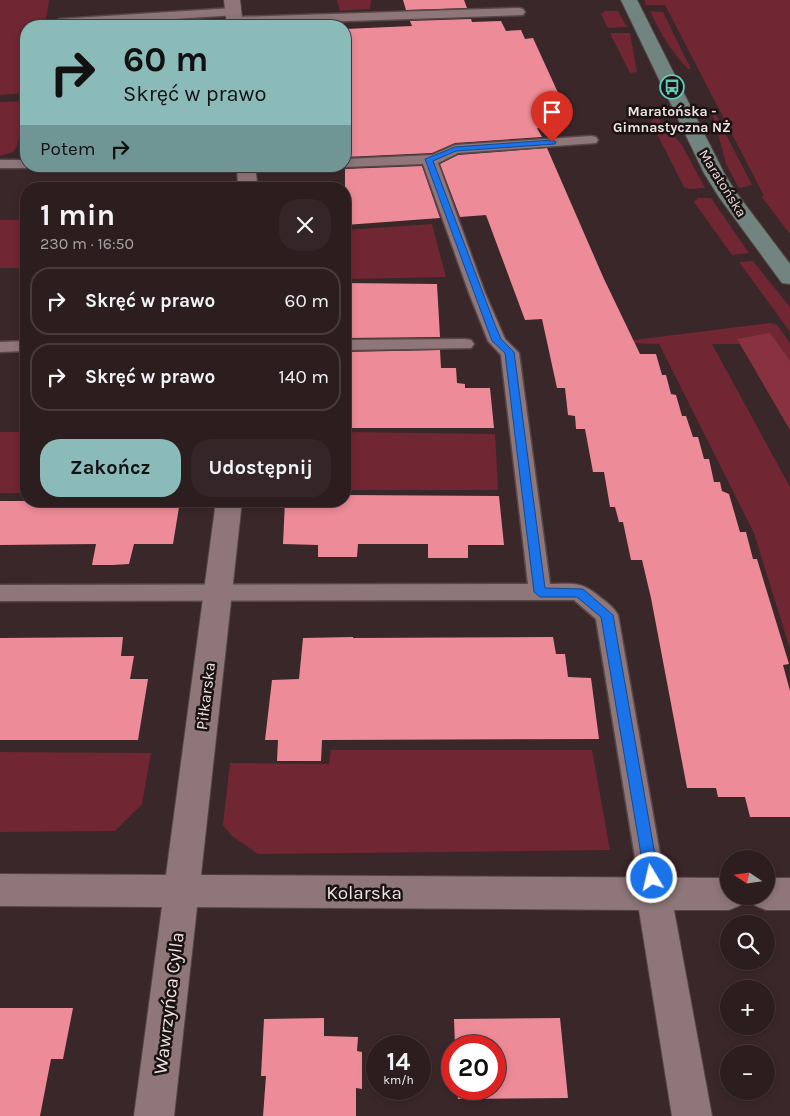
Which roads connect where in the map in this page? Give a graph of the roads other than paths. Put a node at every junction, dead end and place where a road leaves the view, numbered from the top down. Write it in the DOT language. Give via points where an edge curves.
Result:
graph roads {
  1 [pos="381,0"];
  2 [pos="629,0"];
  3 [pos="519,12"];
  4 [pos="234,15"];
  5 [pos="384,17"];
  6 [pos="125,20"];
  7 [pos="591,140"];
  8 [pos="429,159"];
  9 [pos="20,162"];
  10 [pos="351,163"];
  11 [pos="0,164"];
  12 [pos="790,278"];
  13 [pos="465,344"];
  14 [pos="351,345"];
  15 [pos="20,346"];
  16 [pos="0,347"];
  17 [pos="229,507"];
  18 [pos="217,592"];
  19 [pos="540,592"];
  20 [pos="0,593"];
  21 [pos="0,890"];
  22 [pos="181,890"];
  23 [pos="654,894"];
  24 [pos="720,894"];
  25 [pos="775,894"];
  26 [pos="790,894"];
  27 [pos="154,1116"];
  28 [pos="692,1116"];
  1 -- 5 [label="lane"];
  2 -- 12 [label="main road, Maratońska" via="718,180"];
  3 -- 5 [label="lane"];
  4 -- 5 [label="lane"];
  4 -- 6 [label="lane"];
  7 -- 8 [label="lane" via="455,149"];
  8 -- 10 [label="lane"];
  8 -- 19 [label="lane" via="497,341 510,352"];
  9 -- 11 [label="lane"];
  13 -- 14 [label="lane"];
  15 -- 16 [label="lane"];
  17 -- 18 [label="street, Piłkarska"];
  18 -- 19 [label="lane"];
  18 -- 20 [label="lane"];
  18 -- 22 [label="street, Piłkarska"];
  19 -- 23 [label="lane" via="579,592 607,615"];
  21 -- 22 [label="street, Kolarska"];
  22 -- 23 [label="street, Kolarska"];
  22 -- 27 [label="street, Wawrzyńca Cylla"];
  23 -- 24 [label="street, Kolarska"];
  23 -- 28 [label="street"];
  25 -- 26 [label="street"];
}
